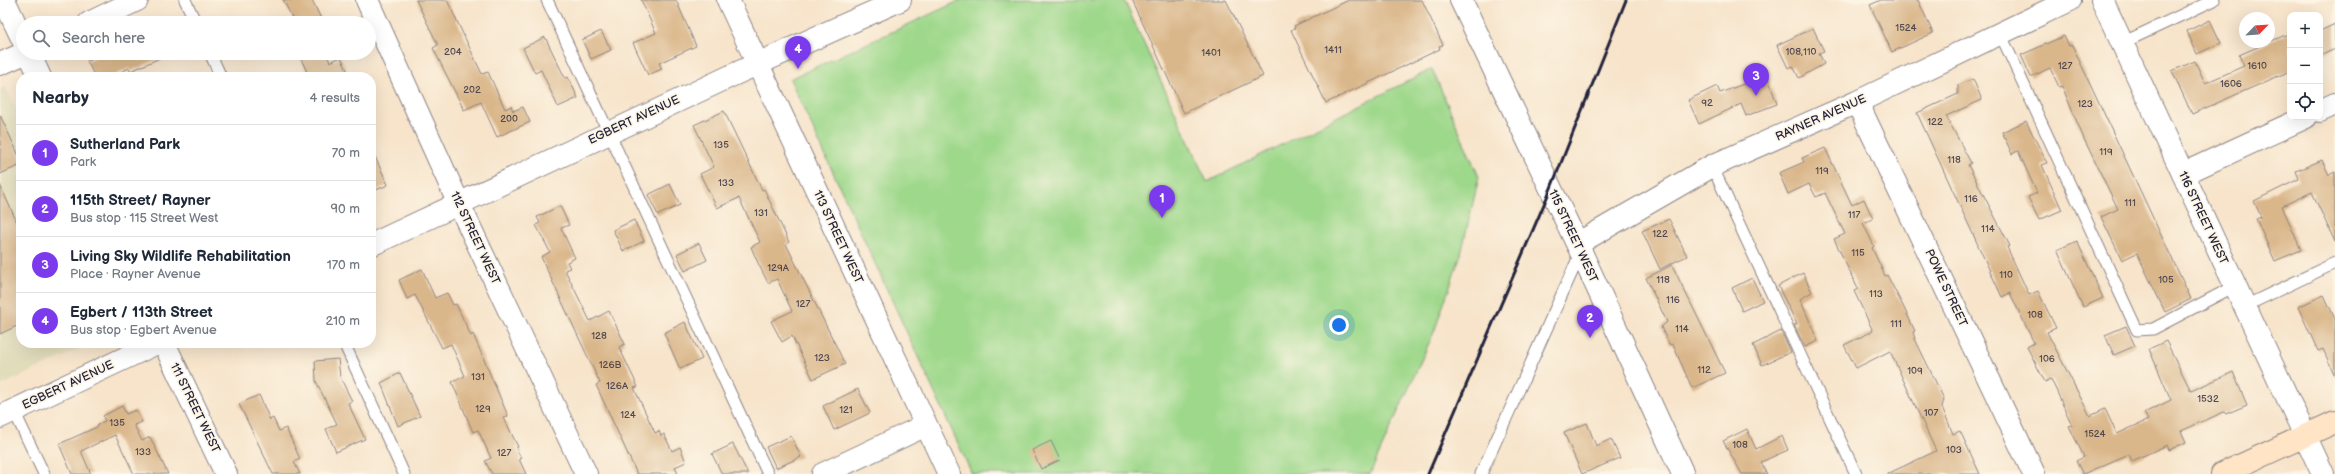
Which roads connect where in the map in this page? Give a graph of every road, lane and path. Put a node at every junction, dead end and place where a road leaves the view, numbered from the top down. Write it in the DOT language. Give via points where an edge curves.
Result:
graph roads {
  1 [pos="4,0"];
  2 [pos="137,0"];
  3 [pos="185,0"];
  4 [pos="367,0"];
  5 [pos="547,0"];
  6 [pos="728,0"];
  7 [pos="900,0"];
  8 [pos="1461,0"];
  9 [pos="2070,0"];
  10 [pos="2102,0"];
  11 [pos="2214,0"];
  12 [pos="878,5"];
  13 [pos="104,16"];
  14 [pos="193,16"];
  15 [pos="374,16"];
  16 [pos="376,20"];
  17 [pos="16,25"];
  18 [pos="2000,33"];
  19 [pos="2122,43"];
  20 [pos="16,57"];
  21 [pos="32,60"];
  22 [pos="213,60"];
  23 [pos="0,64"];
  24 [pos="757,64"];
  25 [pos="38,72"];
  26 [pos="219,72"];
  27 [pos="1857,102"];
  28 [pos="2335,104"];
  29 [pos="2323,110"];
  30 [pos="2299,120"];
  31 [pos="610,132"];
  32 [pos="1712,166"];
  33 [pos="2182,174"];
  34 [pos="458,202"];
  35 [pos="376,242"];
  36 [pos="1579,248"];
  37 [pos="2335,263"];
  38 [pos="2235,286"];
  39 [pos="2245,306"];
  40 [pos="146,348"];
  41 [pos="166,348"];
  42 [pos="346,348"];
  43 [pos="7,414"];
  44 [pos="2335,422"];
  45 [pos="926,426"];
  46 [pos="2305,436"];
  47 [pos="44,474"];
  48 [pos="226,474"];
  49 [pos="404,474"];
  50 [pos="586,474"];
  51 [pos="768,474"];
  52 [pos="823,474"];
  53 [pos="949,474"];
  54 [pos="1481,474"];
  55 [pos="1679,474"];
  56 [pos="1856,474"];
  57 [pos="2034,474"];
  58 [pos="2222,474"];
  59 [pos="2323,474"];
  1 -- 17 [label="street"];
  2 -- 13 [label="street"];
  3 -- 14 [label="lane"];
  4 -- 15 [label="street, 112 STREET WEST"];
  5 -- 31 [label="lane"];
  6 -- 24 [label="street, 113 STREET WEST"];
  7 -- 12 [label="street, EGBERT AVENUE"];
  8 -- 36 [label="street, 115 STREET WEST"];
  9 -- 18 [label="street, RAYNER AVENUE"];
  10 -- 19 [label="street, 116 STREET WEST"];
  11 -- 19 [label="lane"];
  12 -- 24 [label="street, EGBERT AVENUE"];
  16 -- 34 [label="street, 112 STREET WEST"];
  18 -- 27 [label="street, RAYNER AVENUE"];
  18 -- 38 [label="lane" via="2137,330 2153,329"];
  19 -- 33 [label="street, 116 STREET WEST"];
  20 -- 23 [label="street"];
  21 -- 25 [label="street"];
  22 -- 26 [label="lane"];
  24 -- 31 [label="street, EGBERT AVENUE"];
  24 -- 45 [label="street, 113 STREET WEST"];
  27 -- 32 [label="street, RAYNER AVENUE"];
  27 -- 57 [label="street, POWE STREET"];
  28 -- 29 [label="street"];
  30 -- 33 [label="street"];
  31 -- 34 [label="street, EGBERT AVENUE"];
  31 -- 51 [label="lane"];
  32 -- 36 [label="street, RAYNER AVENUE"];
  32 -- 56 [label="lane"];
  33 -- 38 [label="street, 116 STREET WEST"];
  34 -- 35 [label="street, EGBERT AVENUE"];
  34 -- 50 [label="street, 112 STREET WEST"];
  36 -- 54 [label="lane"];
  36 -- 55 [label="street, 115 STREET WEST"];
  37 -- 39 [label="lane"];
  38 -- 39 [label="street, 116 STREET WEST"];
  39 -- 46 [label="street, 116 STREET WEST"];
  40 -- 43 [label="street, EGBERT AVENUE"];
  41 -- 48 [label="street, 111 STREET WEST"];
  42 -- 49 [label="lane"];
  43 -- 47 [label="lane"];
  44 -- 46 [label="main road"];
  45 -- 52 [label="street"];
  45 -- 53 [label="street, 113 STREET WEST"];
  46 -- 58 [label="main road"];
  46 -- 59 [label="street, 116 STREET WEST"];
}
